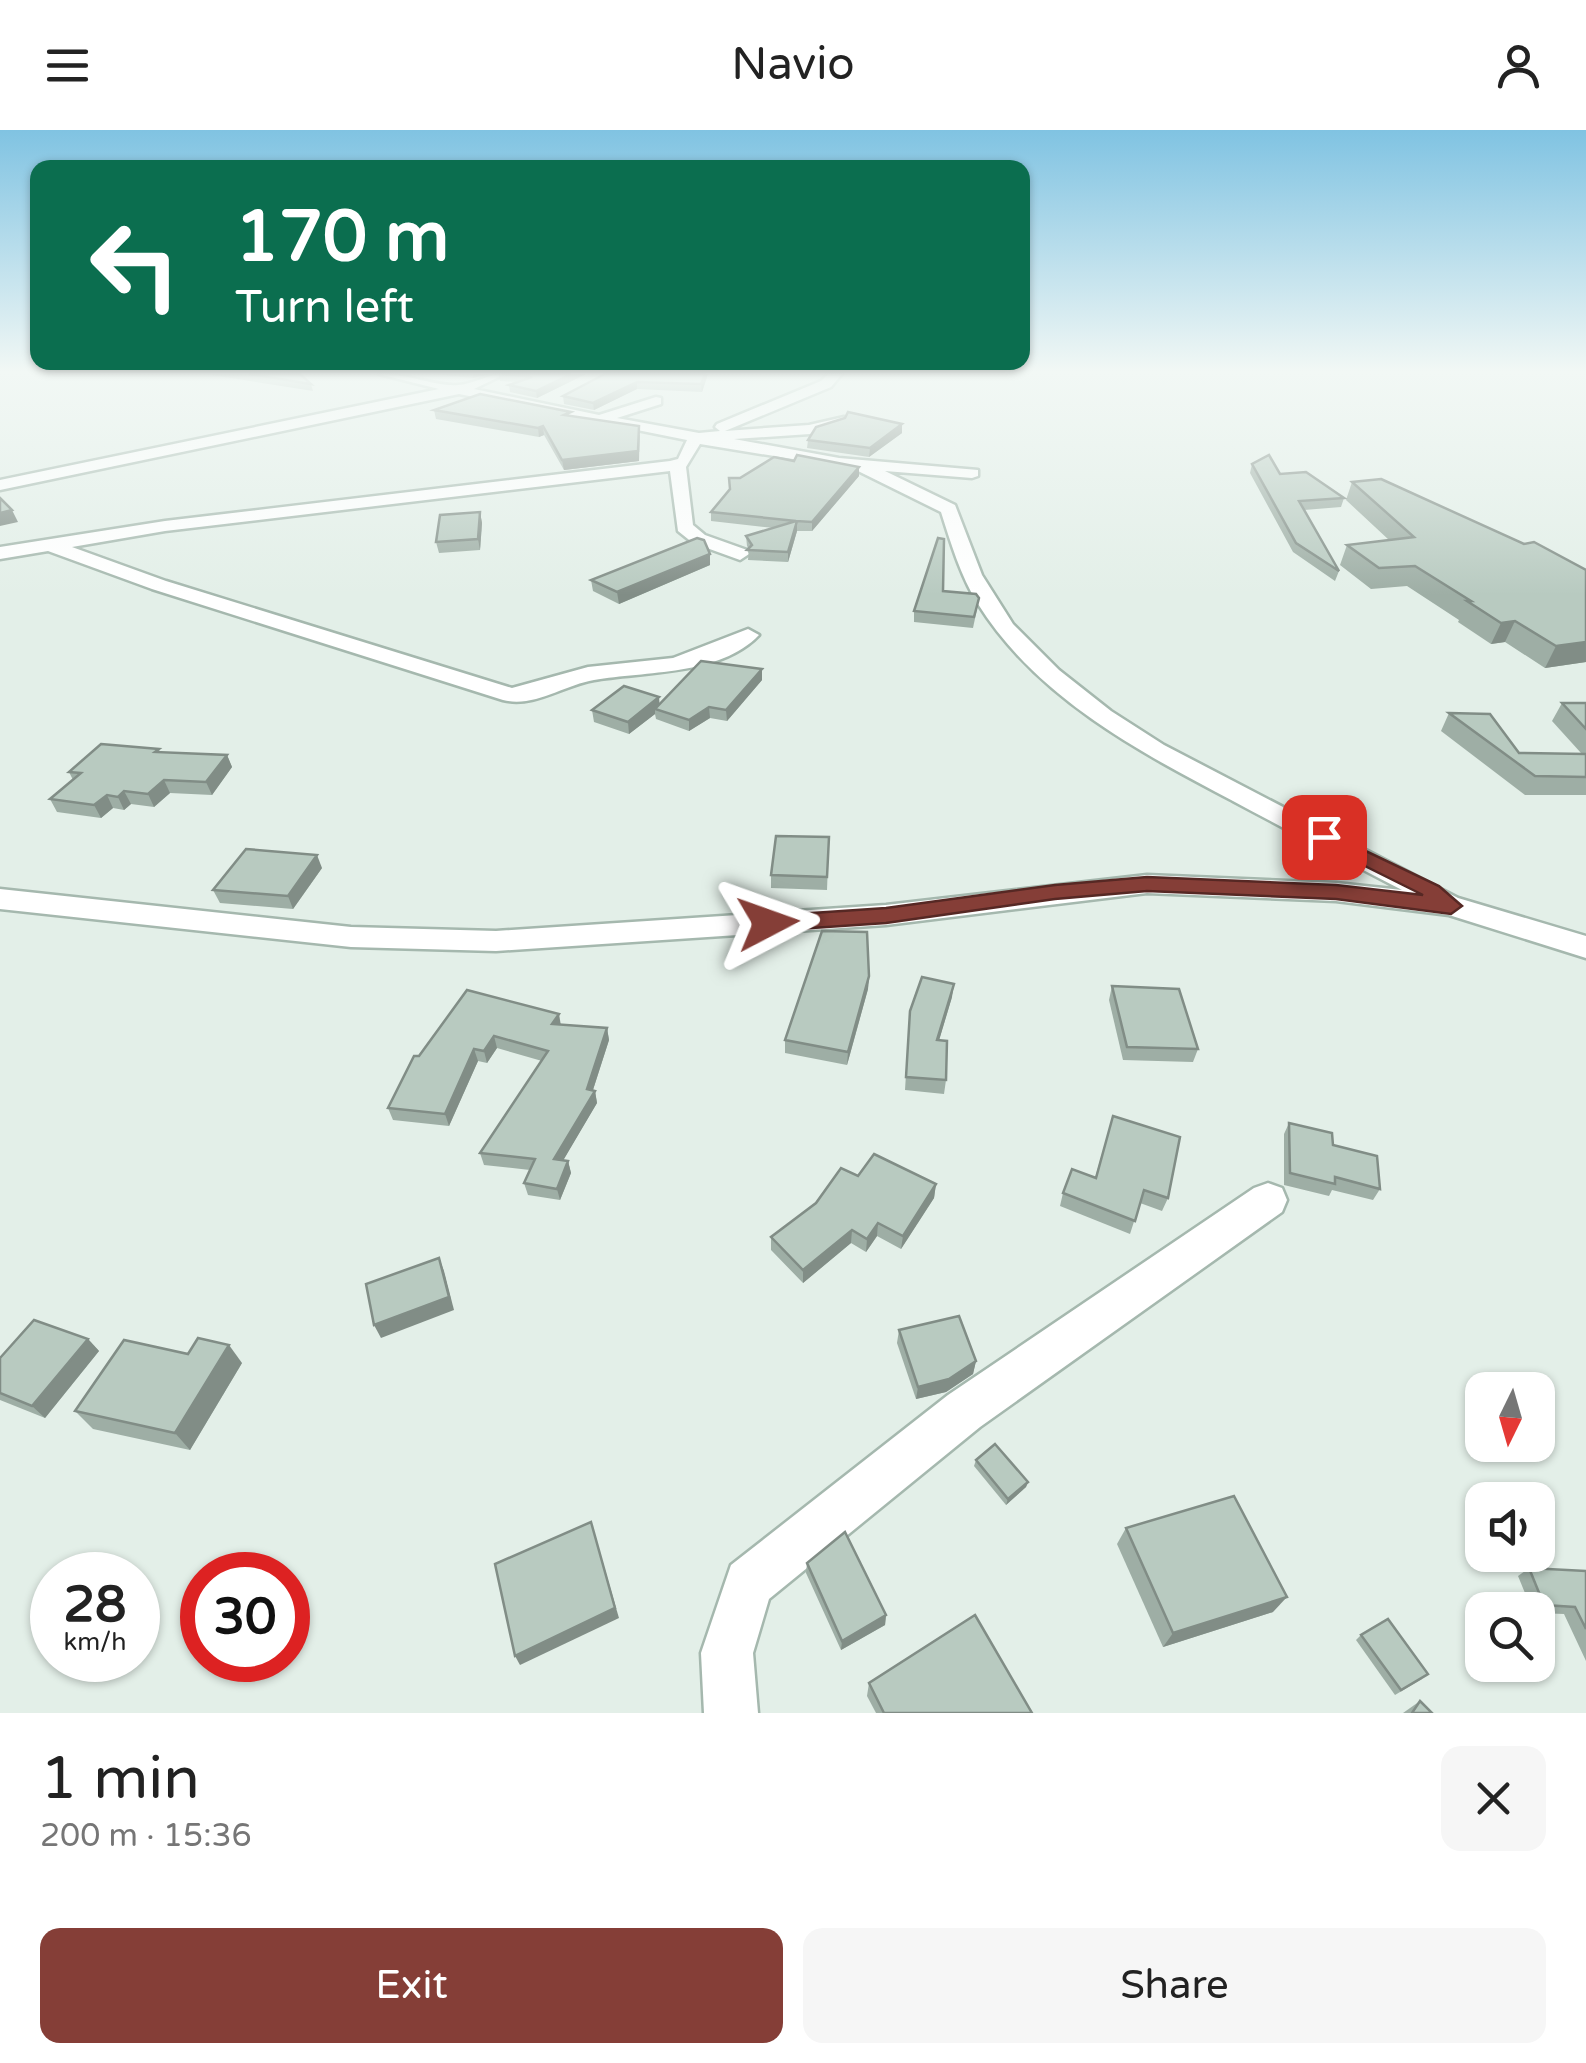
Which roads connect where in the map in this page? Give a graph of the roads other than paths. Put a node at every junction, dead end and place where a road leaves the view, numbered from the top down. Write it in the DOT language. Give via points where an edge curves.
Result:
graph roads {
  1 [pos="180,448"];
  2 [pos="690,448"];
  3 [pos="762,448"];
  4 [pos="678,465"];
  5 [pos="860,465"];
  6 [pos="972,473"];
  7 [pos="0,485"];
  8 [pos="48,544"];
  9 [pos="0,553"];
  10 [pos="740,554"];
  11 [pos="748,636"];
  12 [pos="0,899"];
  13 [pos="1451,906"];
  14 [pos="1586,948"];
  15 [pos="1268,1200"];
  16 [pos="731,1713"];
  1 -- 7 [label="street"];
  2 -- 4 [label="street"];
  3 -- 5 [label="street"];
  4 -- 8 [label="street"];
  4 -- 10 [label="street" via="684,527"];
  5 -- 6 [label="street"];
  5 -- 13 [label="street" via="948,509 974,578 1010,633 1096,710 1156,750"];
  8 -- 9 [label="street"];
  8 -- 11 [label="street" via="511,695 574,677 674,664"];
  12 -- 13 [label="street" via="351,937 496,942 886,915 1147,884 1336,892"];
  13 -- 14 [label="street"];
  15 -- 16 [label="street" via="964,1410 749,1583 727,1653"];
}
